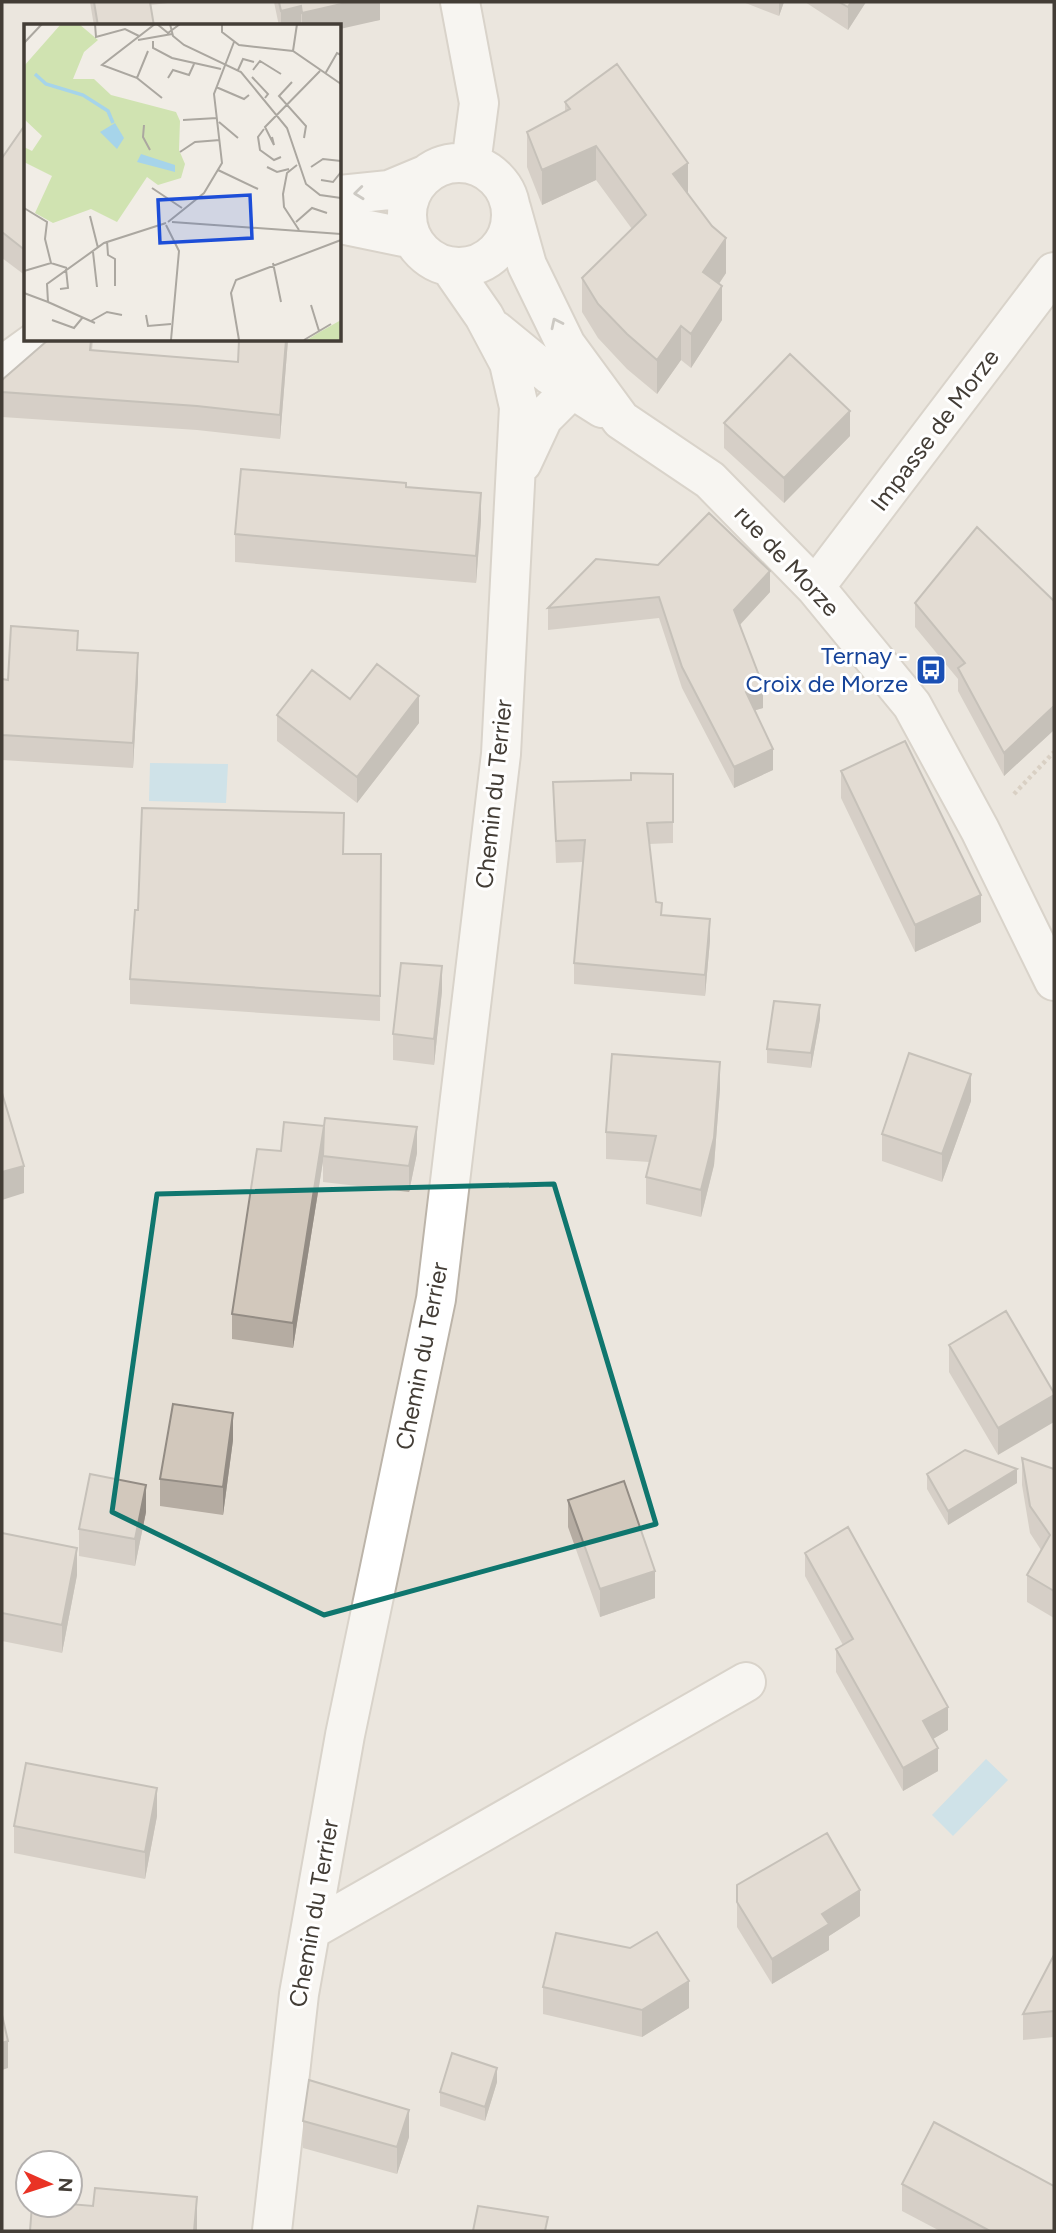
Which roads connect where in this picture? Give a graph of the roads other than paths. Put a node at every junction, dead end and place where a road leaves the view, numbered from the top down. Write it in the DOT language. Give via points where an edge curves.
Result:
graph roads {
  1 [pos="460,2"];
  2 [pos="471,164"];
  3 [pos="425,175"];
  4 [pos="341,195"];
  5 [pos="511,208"];
  6 [pos="341,224"];
  7 [pos="413,239"];
  8 [pos="450,267"];
  9 [pos="1054,272"];
  10 [pos="489,326"];
  11 [pos="37,341"];
  12 [pos="2,366"];
  13 [pos="576,376"];
  14 [pos="517,474"];
  15 [pos="815,587"];
  16 [pos="1054,981"];
  17 [pos="746,1682"];
  18 [pos="311,1930"];
  19 [pos="272,2231"];
  1 -- 2 [label="street" via="479,103"];
  2 -- 3 [label="street" via="455,163"];
  2 -- 5 [label="street" via="498,180"];
  3 -- 4 [label="street, one-way" via="389,190"];
  3 -- 7 [label="street" via="410,198 408,226"];
  5 -- 8 [label="street" via="505,240 495,253 467,267"];
  13 -- 5 [label="street, one-way" via="527,265"];
  6 -- 7 [label="street"];
  7 -- 8 [label="street" via="429,257"];
  8 -- 10 [label="street"];
  9 -- 15 [label="street, Impasse de Morze"];
  10 -- 13 [label="street, rue de Morze" via="550,374"];
  10 -- 14 [label="street, Chemin du Terrier" via="509,363 519,407"];
  11 -- 12 [label="street"];
  13 -- 14 [label="street" via="542,418"];
  13 -- 15 [label="street, rue de Morze" via="621,420 710,480"];
  14 -- 18 [label="street, Chemin du Terrier" via="501,754 436,1299 345,1735"];
  15 -- 16 [label="street, rue de Morze" via="912,705"];
  17 -- 18 [label="street"];
  18 -- 19 [label="street, Chemin du Terrier" via="299,1994"];
}
